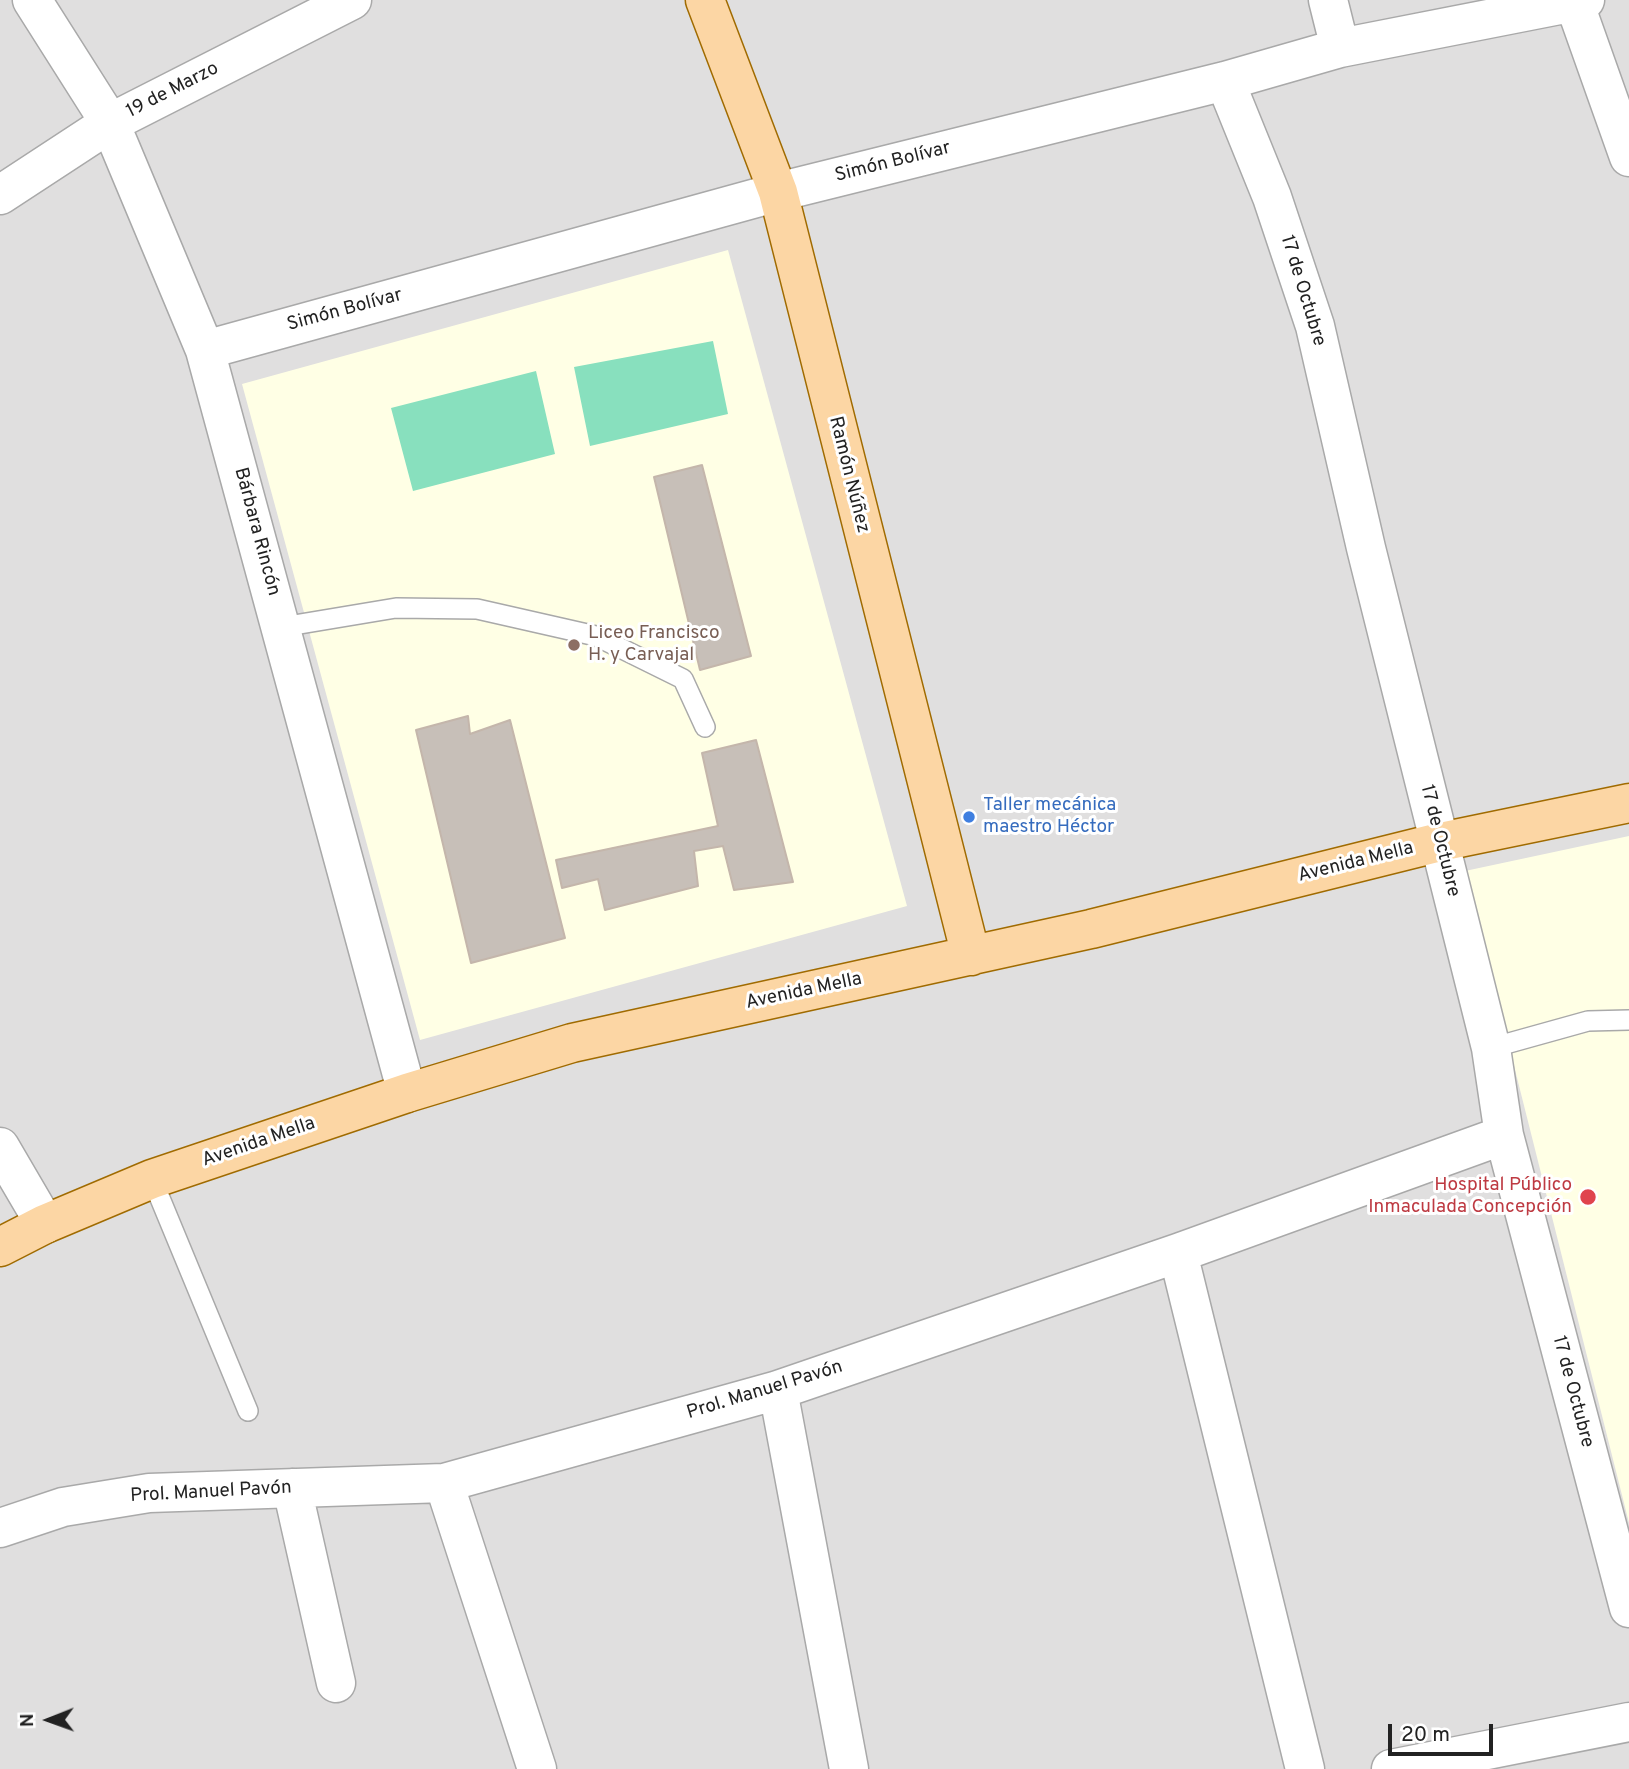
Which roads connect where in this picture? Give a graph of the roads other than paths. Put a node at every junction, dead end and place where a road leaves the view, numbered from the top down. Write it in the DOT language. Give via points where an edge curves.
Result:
graph roads {
  1 [pos="32,0"];
  2 [pos="352,0"];
  3 [pos="705,0"];
  4 [pos="1328,0"];
  5 [pos="1580,1"];
  6 [pos="1340,48"];
  7 [pos="1225,81"];
  8 [pos="110,123"];
  9 [pos="1629,157"];
  10 [pos="778,192"];
  11 [pos="0,195"];
  12 [pos="205,350"];
  13 [pos="282,627"];
  14 [pos="705,727"];
  15 [pos="1629,803"];
  16 [pos="1440,842"];
  17 [pos="971,956"];
  18 [pos="1628,1024"];
  19 [pos="1491,1048"];
  20 [pos="407,1093"];
  21 [pos="1504,1135"];
  22 [pos="0,1147"];
  23 [pos="152,1180"];
  24 [pos="45,1224"];
  25 [pos="0,1247"];
  26 [pos="1178,1253"];
  27 [pos="778,1390"];
  28 [pos="247,1411"];
  29 [pos="444,1483"];
  30 [pos="292,1489"];
  31 [pos="0,1528"];
  32 [pos="1629,1608"];
  33 [pos="336,1683"];
  34 [pos="1629,1722"];
  35 [pos="537,1769"];
  36 [pos="849,1769"];
  37 [pos="1305,1769"];
  38 [pos="1391,1769"];
  1 -- 8 [label="street, Bárbara Rincón"];
  2 -- 8 [label="street, 19 de Marzo"];
  3 -- 10 [label="main road, Ramón Núñez"];
  4 -- 6 [label="street"];
  5 -- 6 [label="street, Simón Bolívar"];
  5 -- 9 [label="street"];
  6 -- 7 [label="street, Simón Bolívar"];
  7 -- 10 [label="street, Simón Bolívar"];
  7 -- 16 [label="street, 17 de Octubre" via="1272,197 1315,326"];
  8 -- 11 [label="street, 19 de Marzo"];
  8 -- 12 [label="street, Bárbara Rincón"];
  10 -- 12 [label="street, Simón Bolívar"];
  10 -- 17 [label="main road, Ramón Núñez"];
  12 -- 13 [label="street, Bárbara Rincón"];
  13 -- 14 [label="lane" via="396,608 477,609 596,636 683,679"];
  13 -- 20 [label="street, Bárbara Rincón"];
  15 -- 16 [label="main road, Avenida Mella"];
  16 -- 17 [label="main road, Avenida Mella"];
  16 -- 19 [label="street, 17 de Octubre"];
  17 -- 20 [label="main road, Avenida Mella" via="572,1043"];
  18 -- 19 [label="lane" via="1588,1021"];
  19 -- 21 [label="street, 17 de Octubre"];
  20 -- 23 [label="main road, Avenida Mella"];
  21 -- 26 [label="street, Prol. Manuel Pavón"];
  21 -- 32 [label="street, 17 de Octubre"];
  22 -- 24 [label="street"];
  23 -- 24 [label="main road, Avenida Mella"];
  23 -- 28 [label="lane"];
  24 -- 25 [label="main road, Avenida Mella"];
  26 -- 27 [label="street, Prol. Manuel Pavón"];
  26 -- 37 [label="street"];
  27 -- 29 [label="street, Prol. Manuel Pavón"];
  27 -- 36 [label="street"];
  29 -- 30 [label="street, Prol. Manuel Pavón"];
  29 -- 35 [label="street"];
  30 -- 31 [label="street, Prol. Manuel Pavón" via="149,1493 63,1507"];
  30 -- 33 [label="street"];
  34 -- 38 [label="street"];
}
